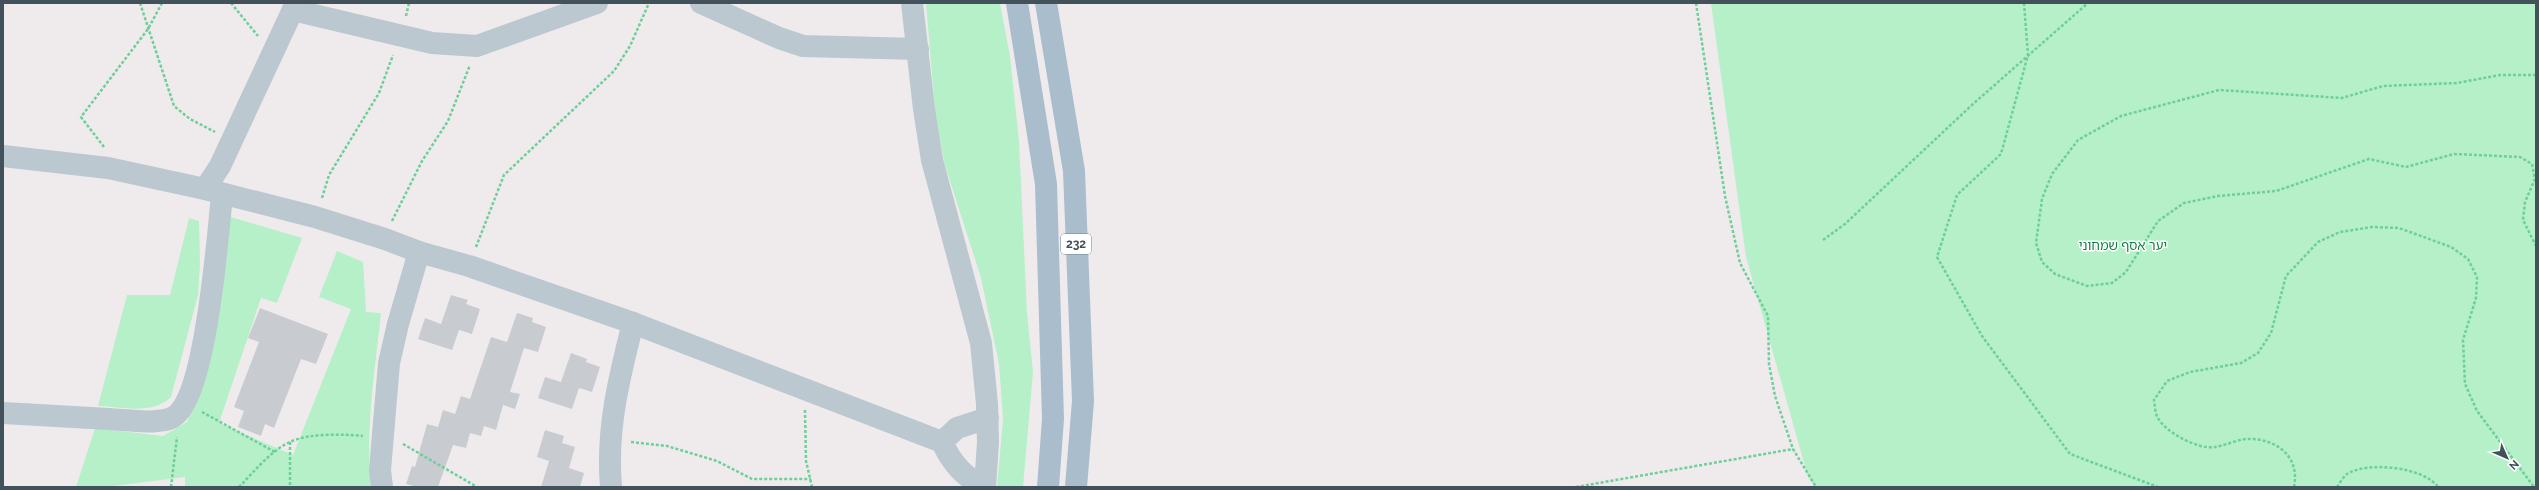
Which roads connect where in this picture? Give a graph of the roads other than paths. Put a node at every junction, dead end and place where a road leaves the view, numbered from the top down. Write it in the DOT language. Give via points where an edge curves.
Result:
graph roads {
  1 [pos="597,3"];
  2 [pos="701,3"];
  3 [pos="912,3"];
  4 [pos="1017,3"];
  5 [pos="1046,3"];
  6 [pos="295,6"];
  7 [pos="918,48"];
  8 [pos="3,156"];
  9 [pos="214,192"];
  10 [pos="420,252"];
  11 [pos="633,323"];
  12 [pos="3,413"];
  13 [pos="988,418"];
  14 [pos="942,442"];
  15 [pos="382,487"];
  16 [pos="611,487"];
  17 [pos="985,487"];
  18 [pos="1048,487"];
  19 [pos="1076,487"];
  1 -- 6 [label="street" via="477,46 432,43"];
  2 -- 7 [label="street" via="778,38 803,46"];
  3 -- 7 [label="street"];
  4 -- 18 [label="main road, 232" via="1046,184 1053,419"];
  5 -- 19 [label="main road, 232" via="1074,171 1082,401"];
  6 -- 9 [label="street" via="232,140"];
  7 -- 13 [label="street" via="932,160 981,343 986,374"];
  8 -- 9 [label="street" via="108,168"];
  9 -- 10 [label="street" via="316,217"];
  9 -- 12 [label="street" via="205,338 183,408 169,419 145,421"];
  10 -- 11 [label="street"];
  10 -- 15 [label="street" via="389,363 380,470"];
  11 -- 14 [label="street"];
  11 -- 16 [label="street" via="616,391 609,440"];
  13 -- 14 [label="street" via="957,428"];
  13 -- 17 [label="street"];
  14 -- 17 [label="street" via="948,457 959,470 974,483"];
}
